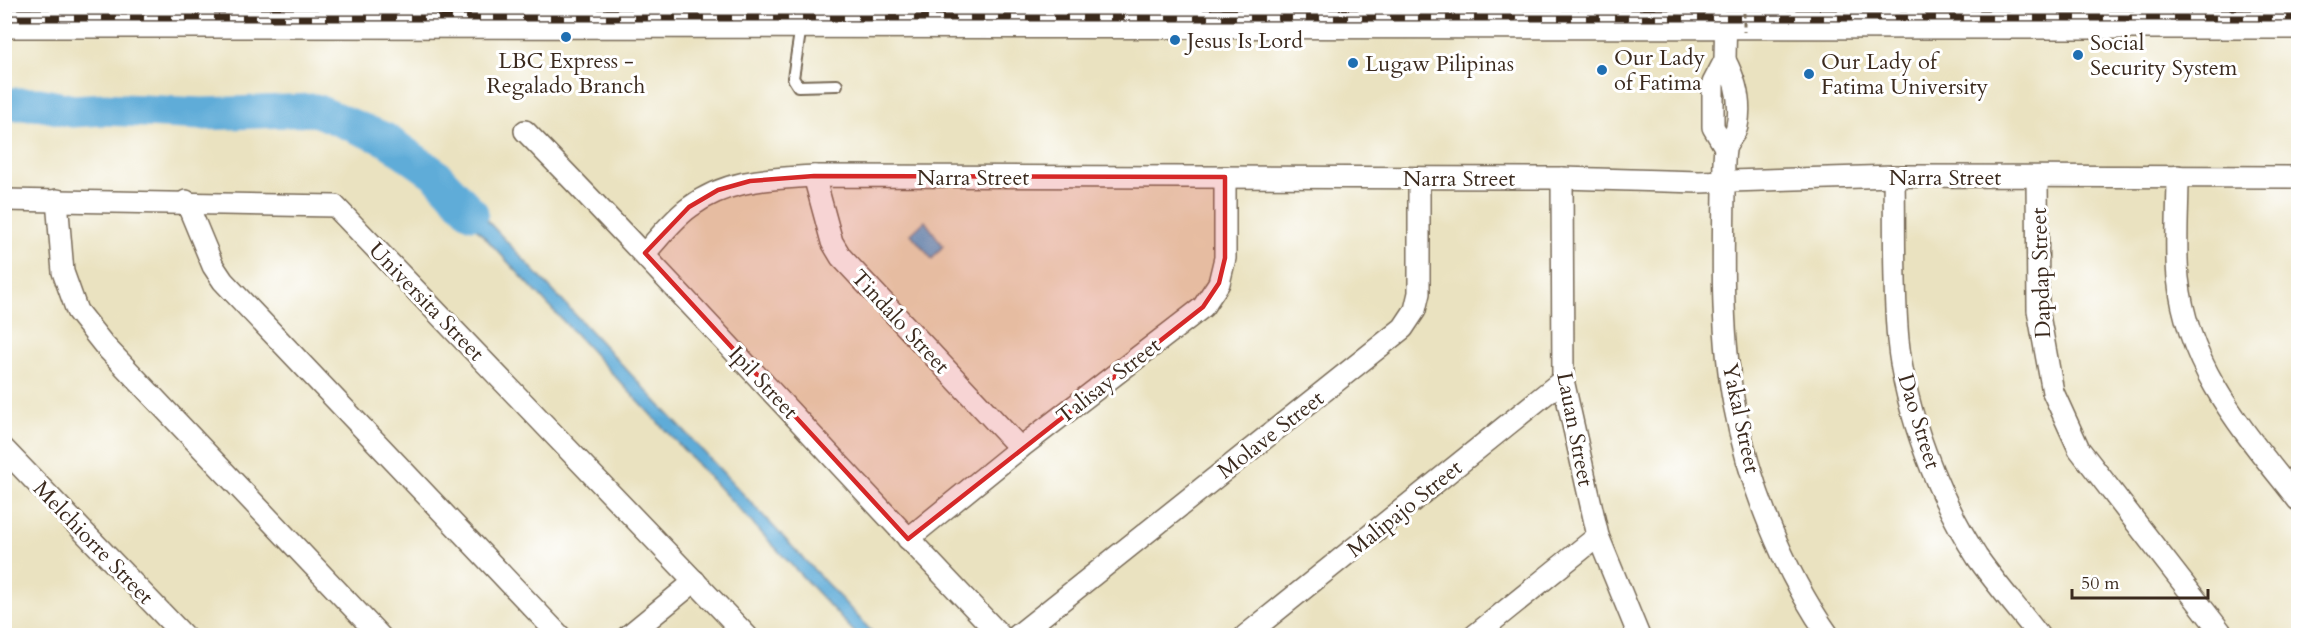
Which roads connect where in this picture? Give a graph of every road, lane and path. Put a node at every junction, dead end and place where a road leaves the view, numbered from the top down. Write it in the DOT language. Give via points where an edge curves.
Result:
graph roads {
  1 [pos="1735,16"];
  2 [pos="26,19"];
  3 [pos="813,19"];
  4 [pos="2298,22"];
  5 [pos="837,85"];
  6 [pos="525,131"];
  7 [pos="814,177"];
  8 [pos="1225,177"];
  9 [pos="1894,177"];
  10 [pos="2037,177"];
  11 [pos="2178,177"];
  12 [pos="2298,177"];
  13 [pos="1419,178"];
  14 [pos="1562,178"];
  15 [pos="1724,182"];
  16 [pos="4,200"];
  17 [pos="57,200"];
  18 [pos="186,201"];
  19 [pos="645,253"];
  20 [pos="1563,380"];
  21 [pos="1020,448"];
  22 [pos="4,449"];
  23 [pos="2298,500"];
  24 [pos="1598,536"];
  25 [pos="908,539"];
  26 [pos="695,581"];
  27 [pos="184,636"];
  28 [pos="380,636"];
  29 [pos="560,636"];
  30 [pos="627,636"];
  31 [pos="747,636"];
  32 [pos="1001,636"];
  33 [pos="1017,636"];
  34 [pos="1245,636"];
  35 [pos="1473,636"];
  36 [pos="1639,636"];
  37 [pos="1828,636"];
  38 [pos="2039,636"];
  39 [pos="2224,636"];
  1 -- 3 [label="main road"];
  1 -- 4 [label="main road"];
  1 -- 15 [label="street, Yakal Street" via="1725,60 1713,82 1713,127 1725,147"];
  2 -- 3 [label="main road"];
  3 -- 5 [label="lane" via="793,78 798,86"];
  6 -- 19 [label="street, Ipil Street"];
  7 -- 8 [label="street, Narra Street"];
  7 -- 19 [label="street, Narra Street" via="750,181 718,190 689,207"];
  7 -- 21 [label="street, Tindalo Street" via="832,242 841,257"];
  8 -- 13 [label="street, Narra Street"];
  8 -- 21 [label="street, Talisay Street" via="1225,258 1219,283 1203,307"];
  9 -- 10 [label="street, Narra Street"];
  9 -- 15 [label="street, Narra Street"];
  9 -- 38 [label="street, Dao Street" via="1898,341 1917,428 1942,490 1977,556"];
  10 -- 11 [label="street, Narra Street"];
  10 -- 39 [label="street, Dapdap Street" via="2038,310 2053,392 2079,449"];
  11 -- 12 [label="street, Narra Street"];
  11 -- 23 [label="street" via="2178,277 2198,357 2217,395"];
  13 -- 14 [label="street, Narra Street"];
  13 -- 33 [label="street, Molave Street" via="1419,293 1415,310 1404,328"];
  14 -- 15 [label="street, Narra Street"];
  14 -- 20 [label="street, Lauan Street"];
  15 -- 37 [label="street, Yakal Street" via="1725,290 1734,404 1759,493 1799,586"];
  16 -- 17 [label="street, Universita Street"];
  17 -- 18 [label="street, Universita Street"];
  17 -- 28 [label="street" via="63,273 77,311 104,345"];
  18 -- 26 [label="street, Universita Street" via="335,206"];
  18 -- 29 [label="street" via="223,281"];
  19 -- 25 [label="street, Ipil Street"];
  20 -- 24 [label="street, Lauan Street"];
  20 -- 34 [label="street, Malipajo Street"];
  21 -- 25 [label="street, Talisay Street"];
  22 -- 27 [label="street, Melchiorre Street"];
  24 -- 35 [label="street"];
  24 -- 36 [label="street, Lauan Street"];
  25 -- 32 [label="street, Ipil Street"];
  26 -- 30 [label="street"];
  26 -- 31 [label="street, Universita Street"];
}
